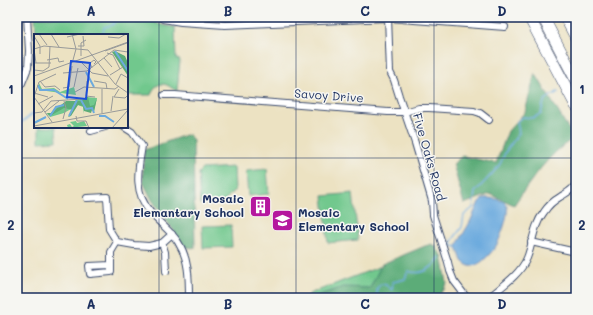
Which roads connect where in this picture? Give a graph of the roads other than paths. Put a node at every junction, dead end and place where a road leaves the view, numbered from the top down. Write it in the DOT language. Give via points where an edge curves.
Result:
graph roads {
  1 [pos="27,17"];
  2 [pos="160,17"];
  3 [pos="207,17"];
  4 [pos="529,17"];
  5 [pos="543,17"];
  6 [pos="565,17"];
  7 [pos="388,18"];
  8 [pos="207,24"];
  9 [pos="505,27"];
  10 [pos="576,38"];
  11 [pos="576,80"];
  12 [pos="17,87"];
  13 [pos="164,95"];
  14 [pos="576,106"];
  15 [pos="404,112"];
  16 [pos="489,120"];
  17 [pos="102,128"];
  18 [pos="126,128"];
  19 [pos="91,131"];
  20 [pos="576,184"];
  21 [pos="87,198"];
  22 [pos="172,234"];
  23 [pos="117,242"];
  24 [pos="531,242"];
  25 [pos="162,244"];
  26 [pos="576,252"];
  27 [pos="111,265"];
  28 [pos="166,272"];
  29 [pos="189,298"];
  30 [pos="467,298"];
  31 [pos="488,298"];
  1 -- 12 [label="street" via="28,68 22,84"];
  2 -- 8 [label="street"];
  3 -- 8 [label="street"];
  4 -- 14 [label="highway"];
  5 -- 11 [label="highway"];
  6 -- 10 [label="highway"];
  7 -- 8 [label="street"];
  7 -- 9 [label="street"];
  7 -- 15 [label="street, Five Oaks Road" via="390,72"];
  13 -- 15 [label="street, Savoy Drive"];
  15 -- 16 [label="street, Savoy Drive" via="419,108 474,111"];
  15 -- 30 [label="street, Five Oaks Road" via="450,271"];
  17 -- 19 [label="street"];
  18 -- 22 [label="street" via="132,132 142,146 138,175 141,196 150,212"];
  20 -- 24 [label="street" via="544,212"];
  21 -- 23 [label="street" via="107,198 110,229"];
  22 -- 25 [label="street"];
  22 -- 29 [label="street" via="187,263"];
  23 -- 25 [label="street" via="149,246"];
  23 -- 27 [label="street" via="111,252"];
  24 -- 26 [label="street"];
  24 -- 31 [label="street" via="527,258 519,270"];
  25 -- 28 [label="street"];
}
